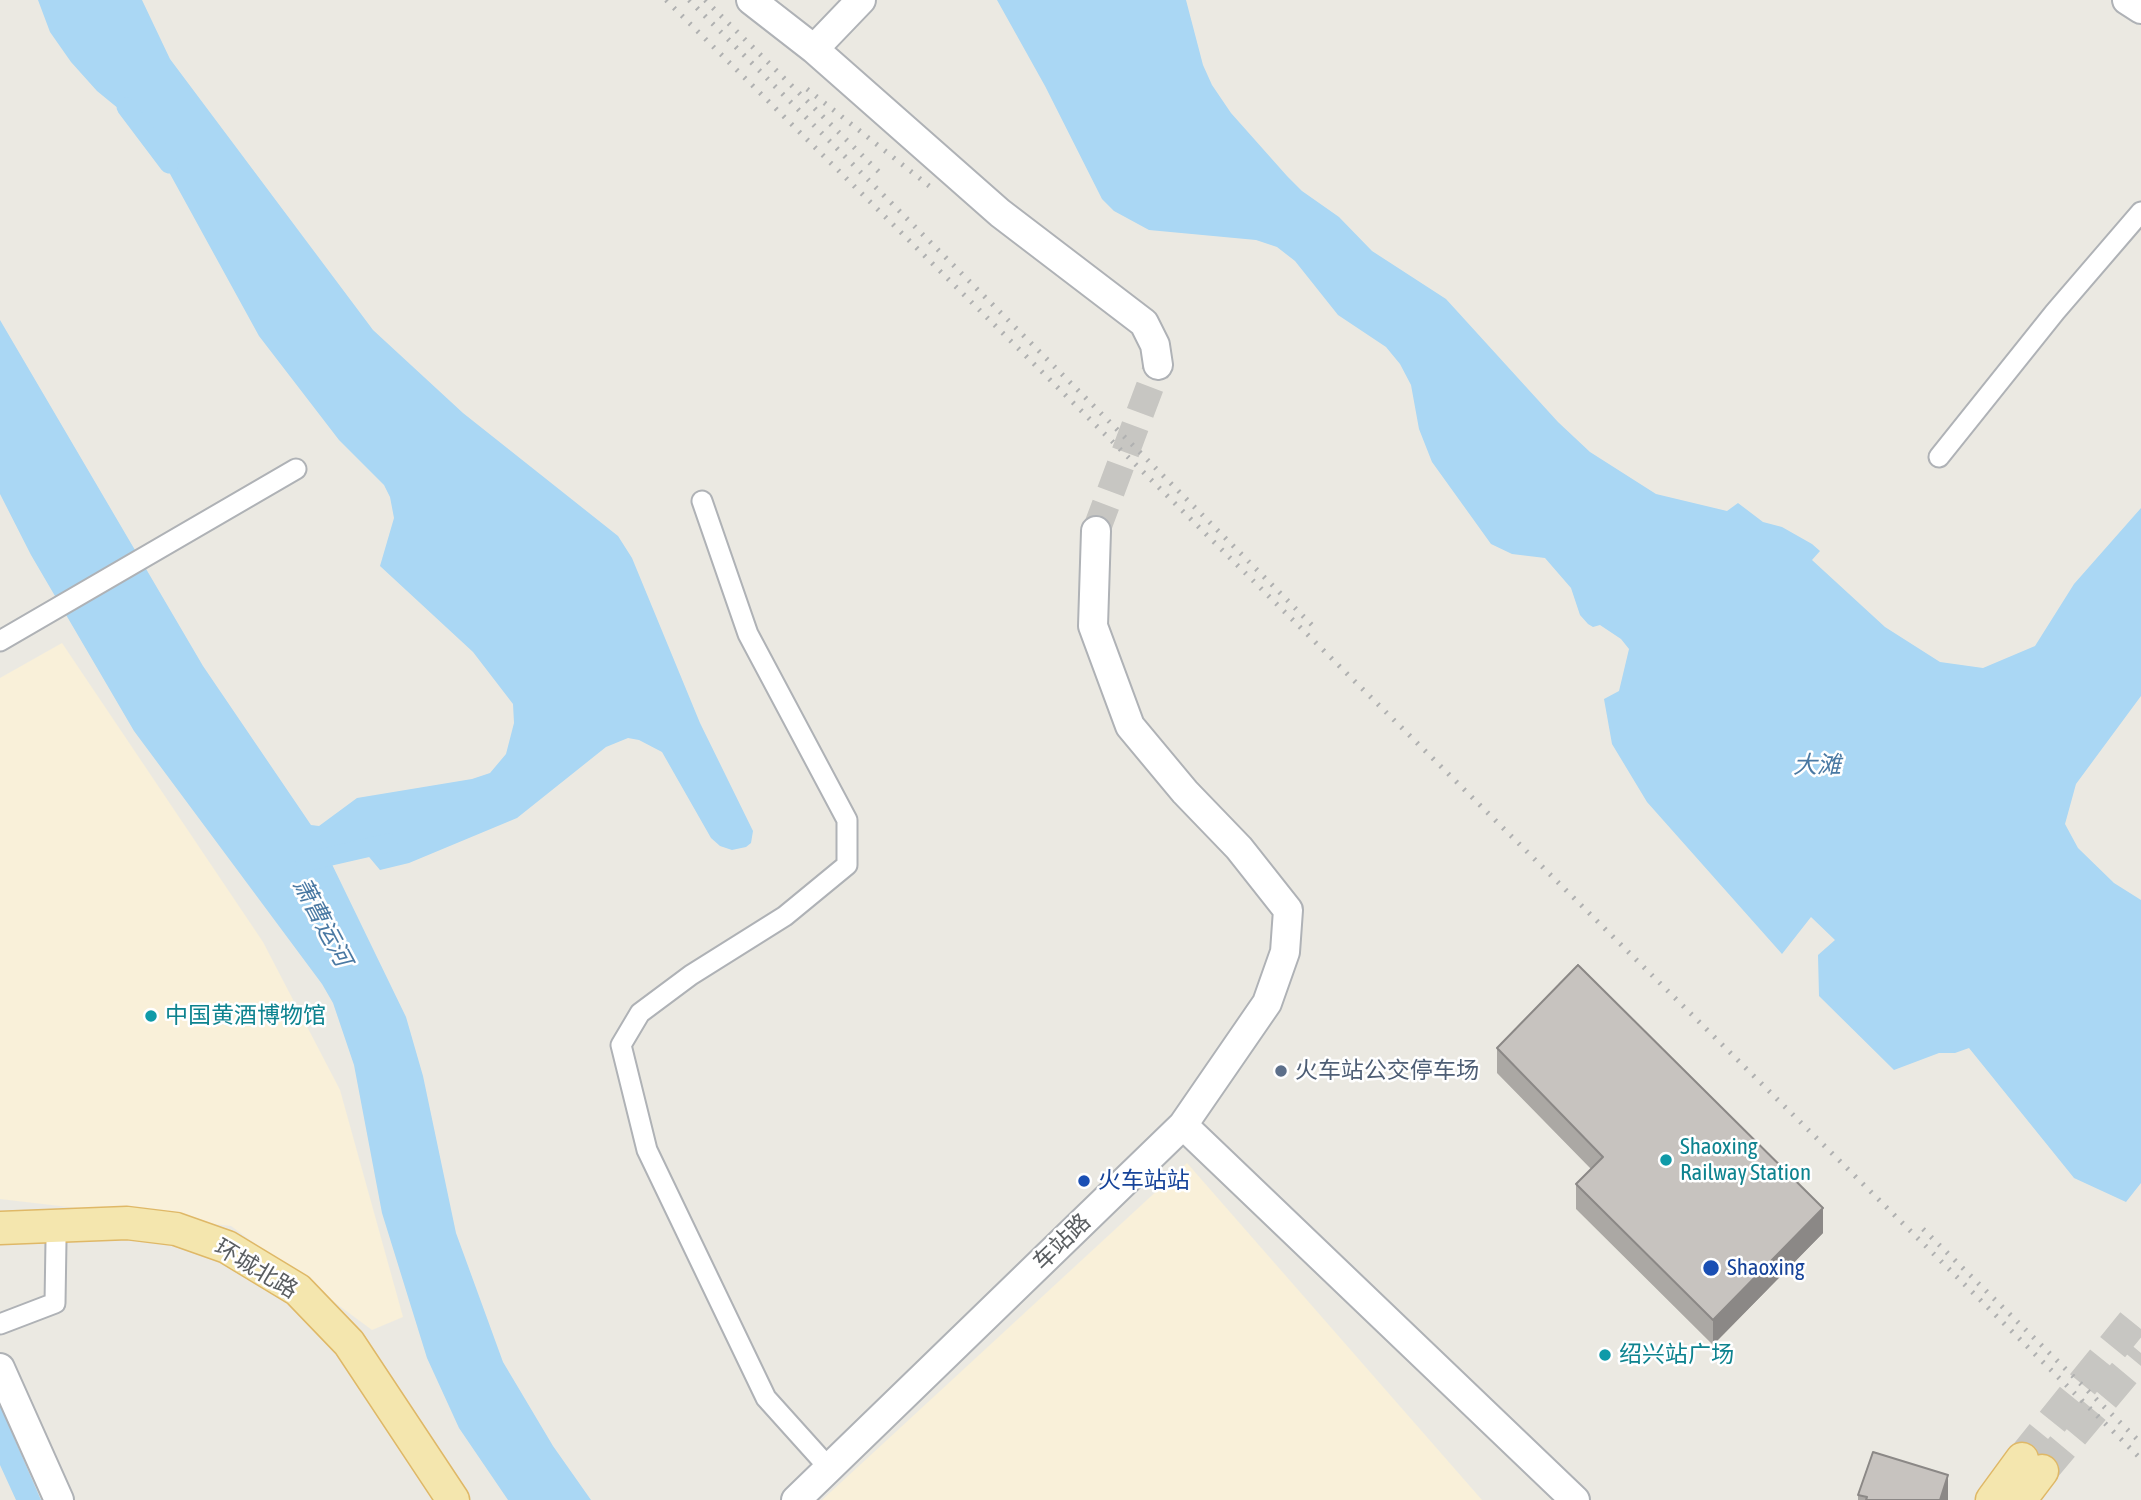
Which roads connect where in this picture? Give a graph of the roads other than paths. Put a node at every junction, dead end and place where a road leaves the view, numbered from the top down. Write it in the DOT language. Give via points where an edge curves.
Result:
graph roads {
  1 [pos="751,0"];
  2 [pos="861,0"];
  3 [pos="2127,0"];
  4 [pos="2141,9"];
  5 [pos="814,49"];
  6 [pos="2141,212"];
  7 [pos="1158,365"];
  8 [pos="1939,457"];
  9 [pos="296,469"];
  10 [pos="702,501"];
  11 [pos="1096,531"];
  12 [pos="0,641"];
  13 [pos="1183,1125"];
  14 [pos="0,1228"];
  15 [pos="56,1241"];
  16 [pos="0,1242"];
  17 [pos="0,1324"];
  18 [pos="0,1368"];
  19 [pos="829,1468"];
  20 [pos="59,1500"];
  21 [pos="439,1500"];
  22 [pos="453,1500"];
  23 [pos="796,1500"];
  24 [pos="1575,1500"];
  25 [pos="1992,1500"];
  26 [pos="2020,1500"];
  1 -- 5 [label="street"];
  2 -- 5 [label="street"];
  3 -- 4 [label="street"];
  5 -- 7 [label="street" via="1000,213 1144,323"];
  6 -- 8 [label="street"];
  9 -- 12 [label="street"];
  10 -- 19 [label="street" via="748,634 847,820 847,865 785,916 640,1013 621,1045 647,1150 765,1398"];
  11 -- 13 [label="street, 车站路" via="1093,626 1130,726 1288,910 1285,951 1266,1003"];
  13 -- 19 [label="street, 车站路"];
  13 -- 24 [label="street"];
  14 -- 22 [label="main road, 环城北路" via="127,1223 176,1229 226,1247 298,1290 349,1343"];
  15 -- 16 [label="main road, 环城北路"];
  15 -- 17 [label="street" via="55,1303"];
  15 -- 21 [label="main road, 环城北路" via="121,1237 173,1244 223,1257 291,1298 341,1350"];
  18 -- 20 [label="street"];
  19 -- 23 [label="street, 车站路"];
  25 -- 26 [label="main road" via="2032,1465"];
}
